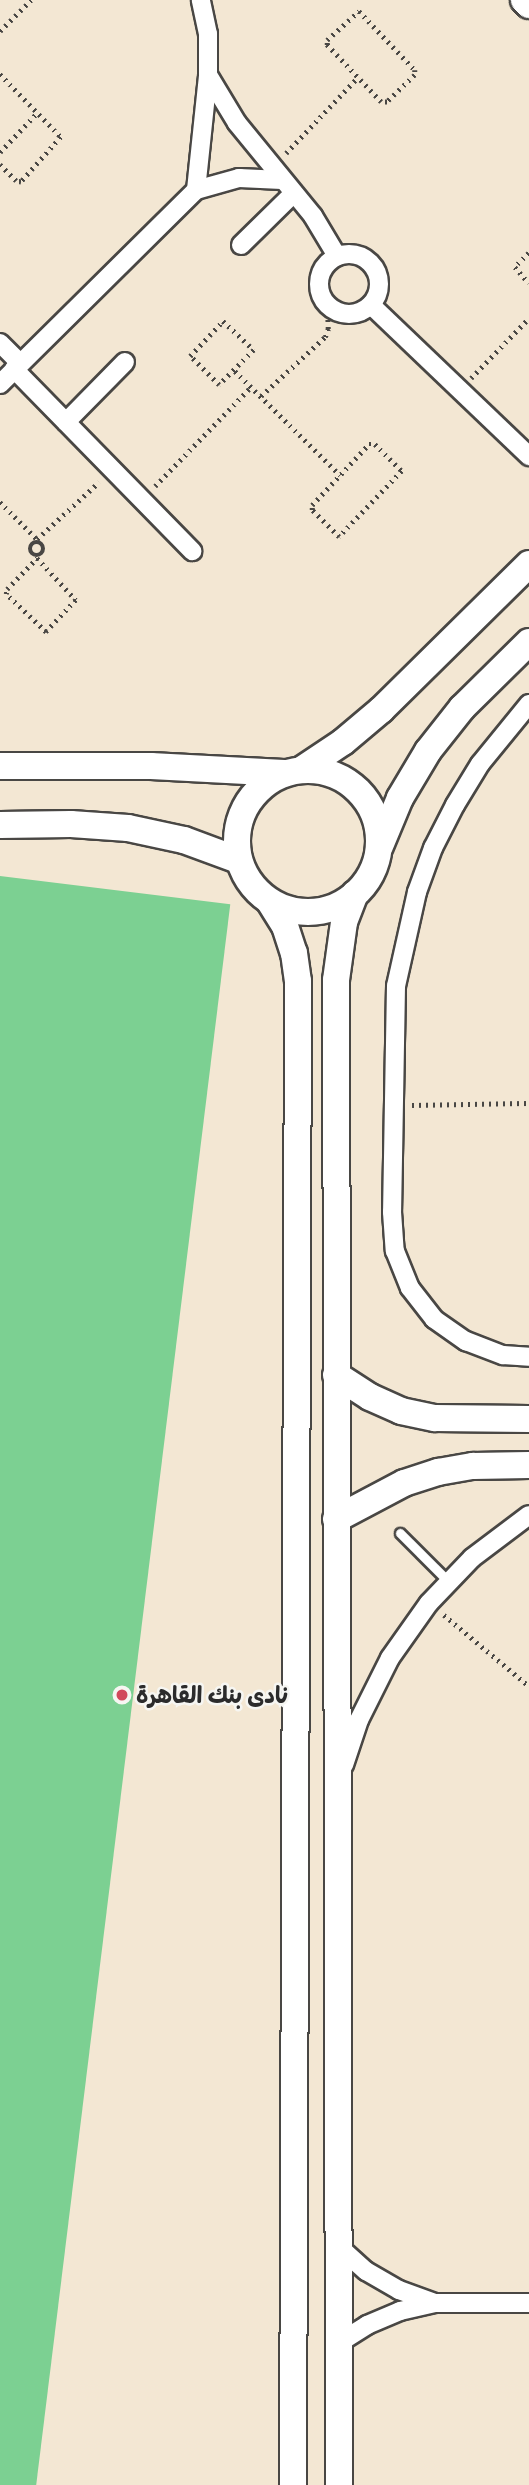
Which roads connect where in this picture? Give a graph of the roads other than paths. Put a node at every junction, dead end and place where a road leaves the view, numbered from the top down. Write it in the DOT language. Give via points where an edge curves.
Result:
graph roads {
  1 [pos="524,0"];
  2 [pos="208,4"];
  3 [pos="529,5"];
  4 [pos="208,75"];
  5 [pos="283,180"];
  6 [pos="196,190"];
  7 [pos="241,245"];
  8 [pos="337,256"];
  9 [pos="371,305"];
  10 [pos="0,343"];
  11 [pos="125,362"];
  12 [pos="17,366"];
  13 [pos="0,384"];
  14 [pos="66,422"];
  15 [pos="529,456"];
  16 [pos="192,551"];
  17 [pos="529,564"];
  18 [pos="529,642"];
  19 [pos="529,704"];
  20 [pos="0,766"];
  21 [pos="292,771"];
  22 [pos="0,825"];
  23 [pos="379,848"];
  24 [pos="238,860"];
  25 [pos="355,894"];
  26 [pos="270,902"];
  27 [pos="529,1357"];
  28 [pos="336,1375"];
  29 [pos="529,1419"];
  30 [pos="529,1465"];
  31 [pos="529,1515"];
  32 [pos="337,1518"];
  33 [pos="400,1533"];
  34 [pos="449,1581"];
  35 [pos="337,1784"];
  36 [pos="337,2245"];
  37 [pos="529,2303"];
  38 [pos="435,2304"];
  39 [pos="337,2344"];
  40 [pos="293,2485"];
  41 [pos="340,2485"];
  1 -- 3 [label="street"];
  2 -- 4 [label="street"];
  4 -- 5 [label="street" via="237,123"];
  4 -- 6 [label="street"];
  5 -- 6 [label="street" via="239,178"];
  5 -- 7 [label="street"];
  5 -- 8 [label="street" via="313,216"];
  6 -- 12 [label="street"];
  8 -- 9 [label="street" via="358,255 374,267 380,287"];
  8 -- 9 [label="street" via="319,278 327,305 354,314"];
  9 -- 15 [label="street"];
  10 -- 12 [label="street"];
  11 -- 14 [label="street"];
  12 -- 13 [label="street"];
  12 -- 14 [label="street"];
  14 -- 16 [label="street"];
  17 -- 21 [label="street" via="380,710 342,743"];
  18 -- 23 [label="street" via="462,708 428,751 400,798"];
  19 -- 27 [label="street" via="480,764 455,805 416,892 396,986 392,1212 395,1251 410,1288 434,1319 466,1341"];
  20 -- 21 [label="street"];
  21 -- 23 [label="street" via="337,775 365,797 374,813"];
  21 -- 24 [label="street" via="267,781 244,808 237,824"];
  22 -- 24 [label="street" via="128,828 184,840"];
  23 -- 25 [label="street" via="367,881"];
  24 -- 26 [label="street" via="256,891"];
  25 -- 26 [label="street" via="323,911 305,912"];
  25 -- 28 [label="street" via="340,941 336,979"];
  26 -- 40 [label="street" via="291,944 298,981"];
  28 -- 29 [label="street" via="401,1411 435,1418"];
  28 -- 32 [label="street"];
  30 -- 32 [label="street" via="438,1472 404,1483"];
  31 -- 34 [label="street"];
  32 -- 35 [label="street"];
  33 -- 34 [label="lane"];
  34 -- 35 [label="street" via="390,1658 359,1720"];
  35 -- 36 [label="street"];
  36 -- 38 [label="street" via="366,2271"];
  36 -- 39 [label="street"];
  37 -- 38 [label="street"];
  38 -- 39 [label="street" via="400,2311"];
  39 -- 41 [label="street"];
}
